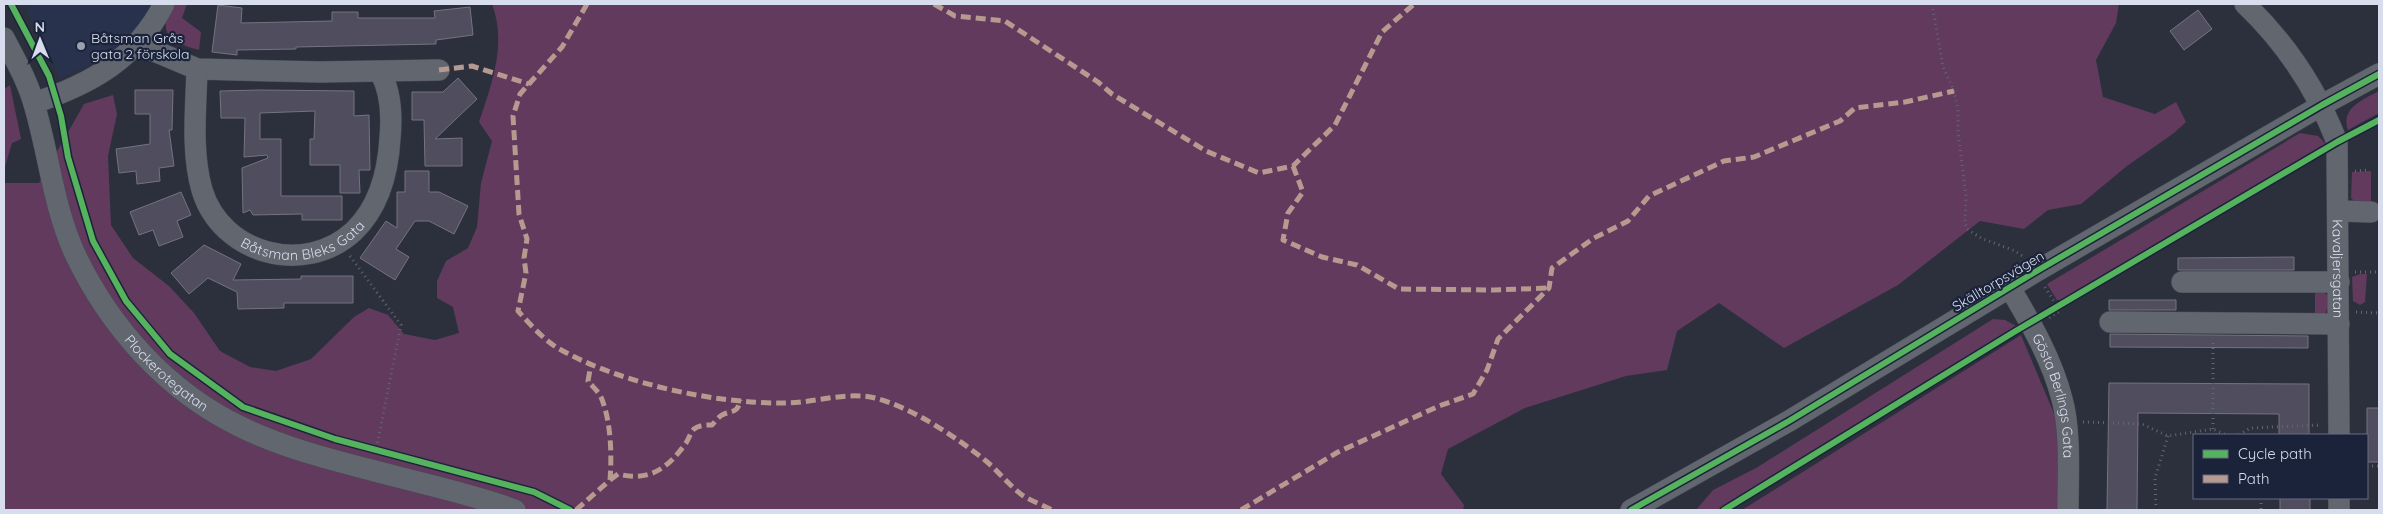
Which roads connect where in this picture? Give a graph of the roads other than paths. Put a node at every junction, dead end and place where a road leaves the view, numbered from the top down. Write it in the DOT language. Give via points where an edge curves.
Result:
graph roads {
  1 [pos="164,4"];
  2 [pos="2245,4"];
  3 [pos="4,38"];
  4 [pos="142,39"];
  5 [pos="196,69"];
  6 [pos="439,70"];
  7 [pos="380,72"];
  8 [pos="2379,74"];
  9 [pos="34,103"];
  10 [pos="2322,104"];
  11 [pos="2339,211"];
  12 [pos="2371,212"];
  13 [pos="2344,277"];
  14 [pos="2182,282"];
  15 [pos="2010,288"];
  16 [pos="2338,318"];
  17 [pos="2110,322"];
  18 [pos="2339,430"];
  19 [pos="515,510"];
  20 [pos="1632,510"];
  21 [pos="2068,510"];
  1 -- 4 [label="street"];
  2 -- 10 [label="street, Kavaljersgatan" via="2268,26 2296,62"];
  3 -- 9 [label="street, Plockerotegatan"];
  4 -- 5 [label="street" via="152,50"];
  4 -- 9 [label="street" via="105,71"];
  5 -- 7 [label="street"];
  5 -- 7 [label="street, Båtsman Bleks Gata" via="196,145 203,193 230,234 269,254 290,256 316,252 339,242 368,215 378,196 386,174 392,121 386,81"];
  6 -- 7 [label="street"];
  8 -- 10 [label="street, Skälltorpsvägen"];
  9 -- 19 [label="street, Plockerotegatan" via="59,209 78,260 123,331 171,382 208,409 263,437"];
  10 -- 11 [label="street, Kavaljersgatan" via="2338,142"];
  10 -- 15 [label="street, Skälltorpsvägen"];
  11 -- 12 [label="street"];
  11 -- 13 [label="street, Kavaljersgatan"];
  13 -- 14 [label="street"];
  13 -- 16 [label="street, Kavaljersgatan"];
  15 -- 20 [label="street, Skälltorpsvägen" via="1789,421"];
  15 -- 21 [label="street, Gösta Berlings Gata" via="2031,322 2060,391 2068,439"];
  16 -- 17 [label="street" via="2213,323"];
  16 -- 18 [label="street, Kavaljersgatan"];
}
